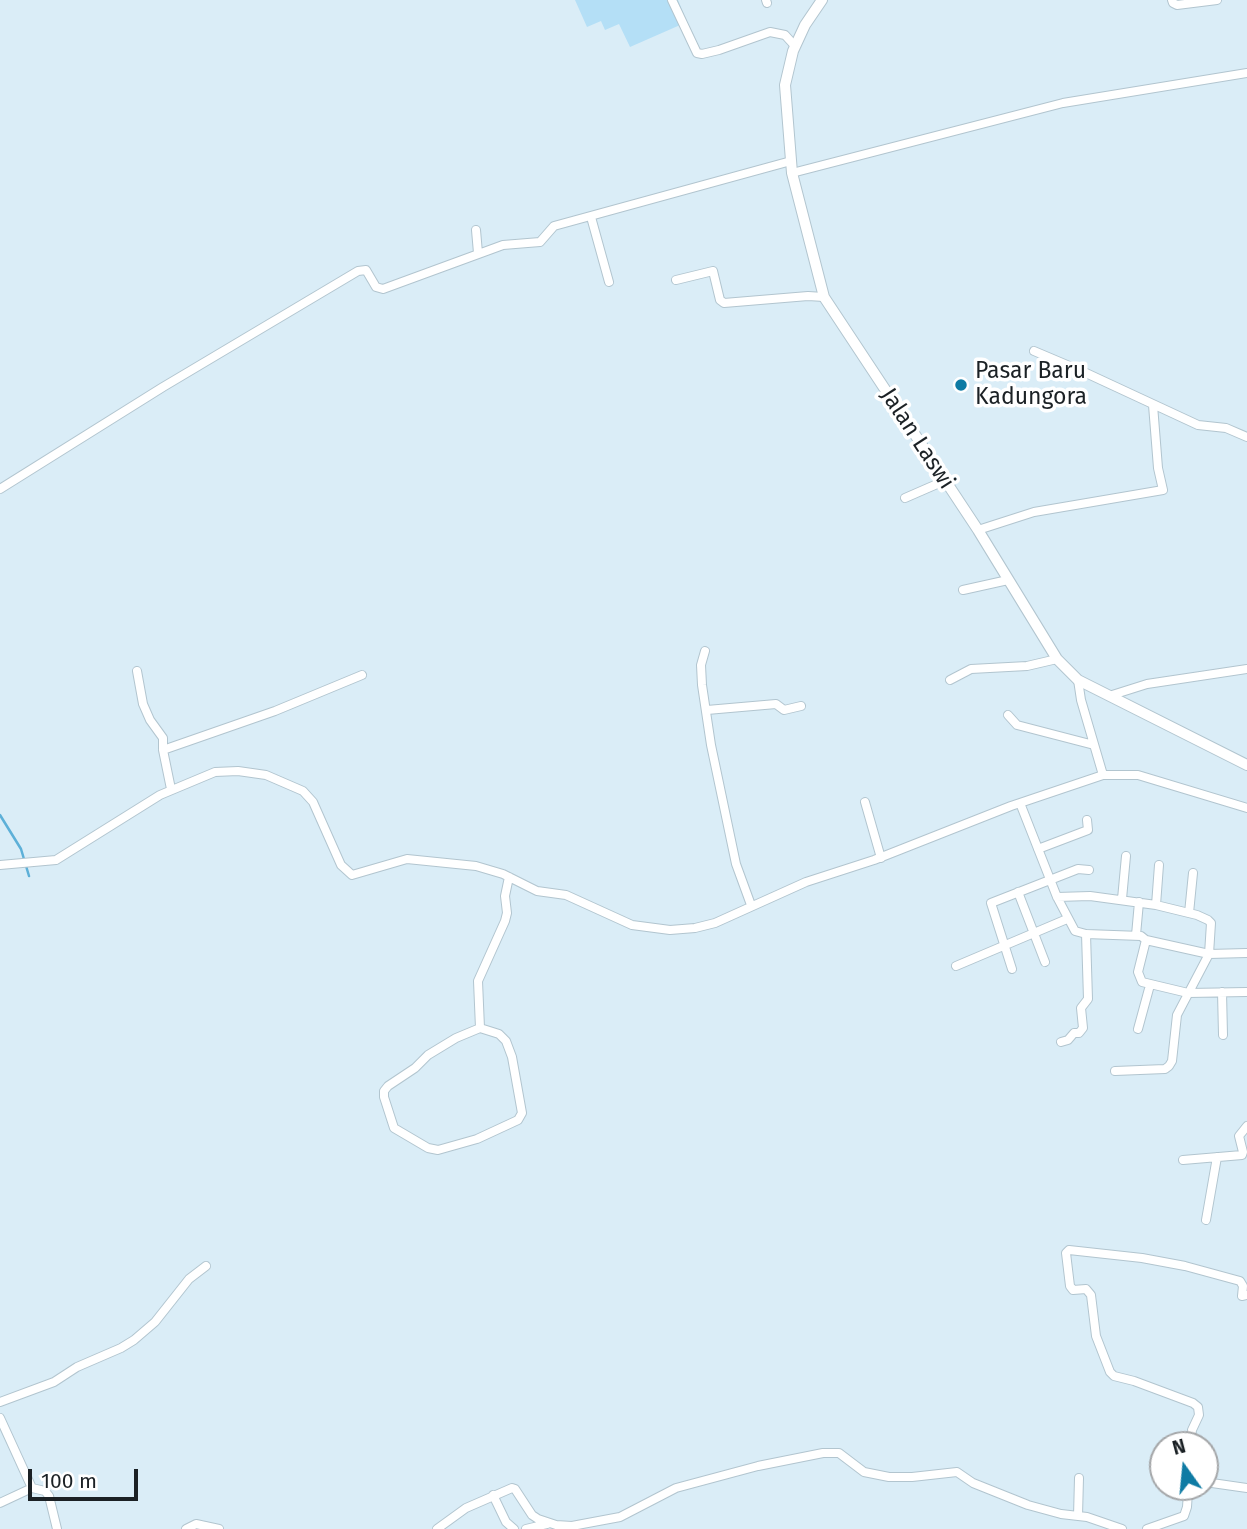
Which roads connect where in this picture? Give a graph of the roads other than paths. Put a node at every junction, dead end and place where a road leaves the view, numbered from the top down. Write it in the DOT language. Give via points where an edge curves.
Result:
graph roads {
  1 [pos="672,0"];
  2 [pos="822,0"];
  3 [pos="1172,0"];
  4 [pos="1217,0"];
  5 [pos="795,46"];
  6 [pos="1247,73"];
  7 [pos="792,167"];
  8 [pos="591,217"];
  9 [pos="476,230"];
  10 [pos="478,253"];
  11 [pos="676,280"];
  12 [pos="608,282"];
  13 [pos="824,298"];
  14 [pos="1034,351"];
  15 [pos="1153,405"];
  16 [pos="1247,437"];
  17 [pos="944,481"];
  18 [pos="0,489"];
  19 [pos="905,498"];
  20 [pos="978,530"];
  21 [pos="1008,580"];
  22 [pos="963,590"];
  23 [pos="705,651"];
  24 [pos="1057,659"];
  25 [pos="1247,669"];
  26 [pos="137,671"];
  27 [pos="362,675"];
  28 [pos="950,680"];
  29 [pos="1078,680"];
  30 [pos="1110,696"];
  31 [pos="801,706"];
  32 [pos="707,710"];
  33 [pos="1008,715"];
  34 [pos="1094,745"];
  35 [pos="163,750"];
  36 [pos="1247,765"];
  37 [pos="1103,775"];
  38 [pos="171,789"];
  39 [pos="865,802"];
  40 [pos="1020,803"];
  41 [pos="1247,808"];
  42 [pos="1087,820"];
  43 [pos="1038,849"];
  44 [pos="1126,856"];
  45 [pos="881,858"];
  46 [pos="0,865"];
  47 [pos="1159,865"];
  48 [pos="1089,870"];
  49 [pos="1193,873"];
  50 [pos="509,877"];
  51 [pos="1050,880"];
  52 [pos="1018,892"];
  53 [pos="1057,897"];
  54 [pos="1122,899"];
  55 [pos="1139,902"];
  56 [pos="751,905"];
  57 [pos="1156,905"];
  58 [pos="1189,913"];
  59 [pos="1067,919"];
  60 [pos="1035,933"];
  61 [pos="1086,934"];
  62 [pos="1136,935"];
  63 [pos="1146,940"];
  64 [pos="1003,946"];
  65 [pos="1247,953"];
  66 [pos="1209,954"];
  67 [pos="1045,962"];
  68 [pos="956,966"];
  69 [pos="1012,969"];
  70 [pos="1150,985"];
  71 [pos="1222,992"];
  72 [pos="1247,992"];
  73 [pos="1188,993"];
  74 [pos="481,1028"];
  75 [pos="1138,1029"];
  76 [pos="1223,1035"];
  77 [pos="1061,1042"];
  78 [pos="1115,1071"];
  79 [pos="1247,1126"];
  80 [pos="1217,1157"];
  81 [pos="1183,1160"];
  82 [pos="1206,1220"];
  83 [pos="206,1266"];
  84 [pos="1247,1295"];
  85 [pos="0,1402"];
  86 [pos="0,1418"];
  87 [pos="1192,1431"];
  88 [pos="1079,1478"];
  89 [pos="1219,1484"];
  90 [pos="1247,1488"];
  91 [pos="32,1489"];
  92 [pos="493,1495"];
  93 [pos="1187,1501"];
  94 [pos="0,1503"];
  95 [pos="1078,1516"];
  96 [pos="547,1523"];
  97 [pos="57,1529"];
  98 [pos="186,1529"];
  99 [pos="219,1529"];
  100 [pos="437,1529"];
  101 [pos="514,1529"];
  102 [pos="526,1529"];
  103 [pos="1122,1529"];
  104 [pos="1147,1529"];
  1 -- 5 [label="street" via="697,53 770,32 785,35"];
  2 -- 5 [label="street, Jalan Laswi"];
  3 -- 4 [label="street" via="1177,5"];
  5 -- 7 [label="street, Jalan Laswi" via="785,85"];
  6 -- 7 [label="street" via="1063,103"];
  7 -- 8 [label="street"];
  7 -- 13 [label="street, Jalan Laswi"];
  8 -- 10 [label="street" via="551,228 540,242"];
  8 -- 12 [label="street"];
  9 -- 10 [label="street"];
  10 -- 18 [label="street" via="383,289 366,270 350,274"];
  11 -- 13 [label="street" via="713,271 723,303"];
  13 -- 17 [label="street, Jalan Laswi"];
  14 -- 15 [label="street"];
  15 -- 16 [label="street" via="1198,425 1226,428"];
  15 -- 20 [label="street" via="1163,490 1034,512"];
  17 -- 19 [label="street"];
  17 -- 20 [label="street, Jalan Laswi"];
  20 -- 21 [label="street, Jalan Laswi"];
  21 -- 22 [label="street"];
  21 -- 24 [label="street, Jalan Laswi"];
  23 -- 32 [label="street" via="702,675"];
  24 -- 28 [label="street" via="971,669"];
  24 -- 29 [label="street, Jalan Laswi"];
  25 -- 30 [label="street" via="1140,686"];
  26 -- 35 [label="street" via="143,704 161,732"];
  27 -- 35 [label="street"];
  29 -- 30 [label="street, Jalan Laswi"];
  29 -- 34 [label="street"];
  30 -- 36 [label="street, Jalan Laswi"];
  31 -- 32 [label="street"];
  32 -- 56 [label="street" via="723,807"];
  33 -- 34 [label="street" via="1017,726"];
  34 -- 37 [label="street"];
  35 -- 38 [label="street"];
  37 -- 40 [label="street"];
  37 -- 41 [label="street" via="1138,775"];
  38 -- 46 [label="street" via="56,860"];
  38 -- 50 [label="street" via="215,772 238,771 265,775 303,791 313,802 341,865 352,875 407,859 476,866"];
  39 -- 45 [label="street"];
  40 -- 43 [label="street"];
  40 -- 45 [label="street"];
  42 -- 43 [label="street" via="1087,830"];
  43 -- 51 [label="street"];
  44 -- 54 [label="street"];
  45 -- 56 [label="street"];
  47 -- 57 [label="street"];
  48 -- 51 [label="street"];
  49 -- 58 [label="street"];
  50 -- 56 [label="street" via="632,925 670,930 715,923"];
  50 -- 74 [label="street" via="505,921 478,981"];
  51 -- 52 [label="street"];
  51 -- 53 [label="street"];
  52 -- 60 [label="street"];
  52 -- 64 [label="street" via="991,903"];
  53 -- 54 [label="street"];
  53 -- 59 [label="street"];
  54 -- 55 [label="street"];
  55 -- 57 [label="street"];
  55 -- 62 [label="street"];
  57 -- 58 [label="street"];
  58 -- 66 [label="street" via="1211,923"];
  59 -- 60 [label="street"];
  59 -- 61 [label="street" via="1076,931"];
  60 -- 64 [label="street"];
  60 -- 67 [label="street"];
  61 -- 62 [label="street"];
  61 -- 77 [label="street" via="1088,999 1081,1009 1083,1028"];
  62 -- 63 [label="street"];
  63 -- 66 [label="street"];
  63 -- 70 [label="street" via="1138,972 1142,982"];
  64 -- 68 [label="street"];
  64 -- 69 [label="street"];
  65 -- 66 [label="street"];
  66 -- 73 [label="street"];
  70 -- 73 [label="street"];
  70 -- 75 [label="street"];
  71 -- 72 [label="street"];
  71 -- 73 [label="street"];
  71 -- 76 [label="street"];
  73 -- 78 [label="street" via="1177,1016 1169,1066"];
  74 -- 74 [label="street" via="428,1055 388,1086 384,1097 394,1128 438,1150 518,1120 522,1113 506,1041"];
  79 -- 80 [label="street" via="1239,1136 1242,1154"];
  80 -- 81 [label="street"];
  80 -- 82 [label="street"];
  83 -- 85 [label="street" via="189,1279 155,1322 127,1344 54,1382"];
  84 -- 87 [label="street" via="1242,1296 1240,1281 1185,1266 1066,1253 1070,1286 1086,1289 1091,1295 1096,1336 1110,1372 1198,1407"];
  86 -- 91 [label="street"];
  88 -- 95 [label="street"];
  89 -- 90 [label="street"];
  91 -- 94 [label="street"];
  91 -- 97 [label="street" via="49,1496"];
  92 -- 96 [label="street" via="514,1488 532,1516"];
  92 -- 100 [label="street"];
  92 -- 101 [label="street"];
  93 -- 104 [label="street" via="1184,1516"];
  95 -- 96 [label="street" via="1028,1505 957,1472 889,1478 860,1471 842,1454 831,1453 676,1488 620,1517 572,1526"];
  95 -- 103 [label="street"];
  96 -- 102 [label="street"];
  98 -- 99 [label="street" via="196,1524"];
}
